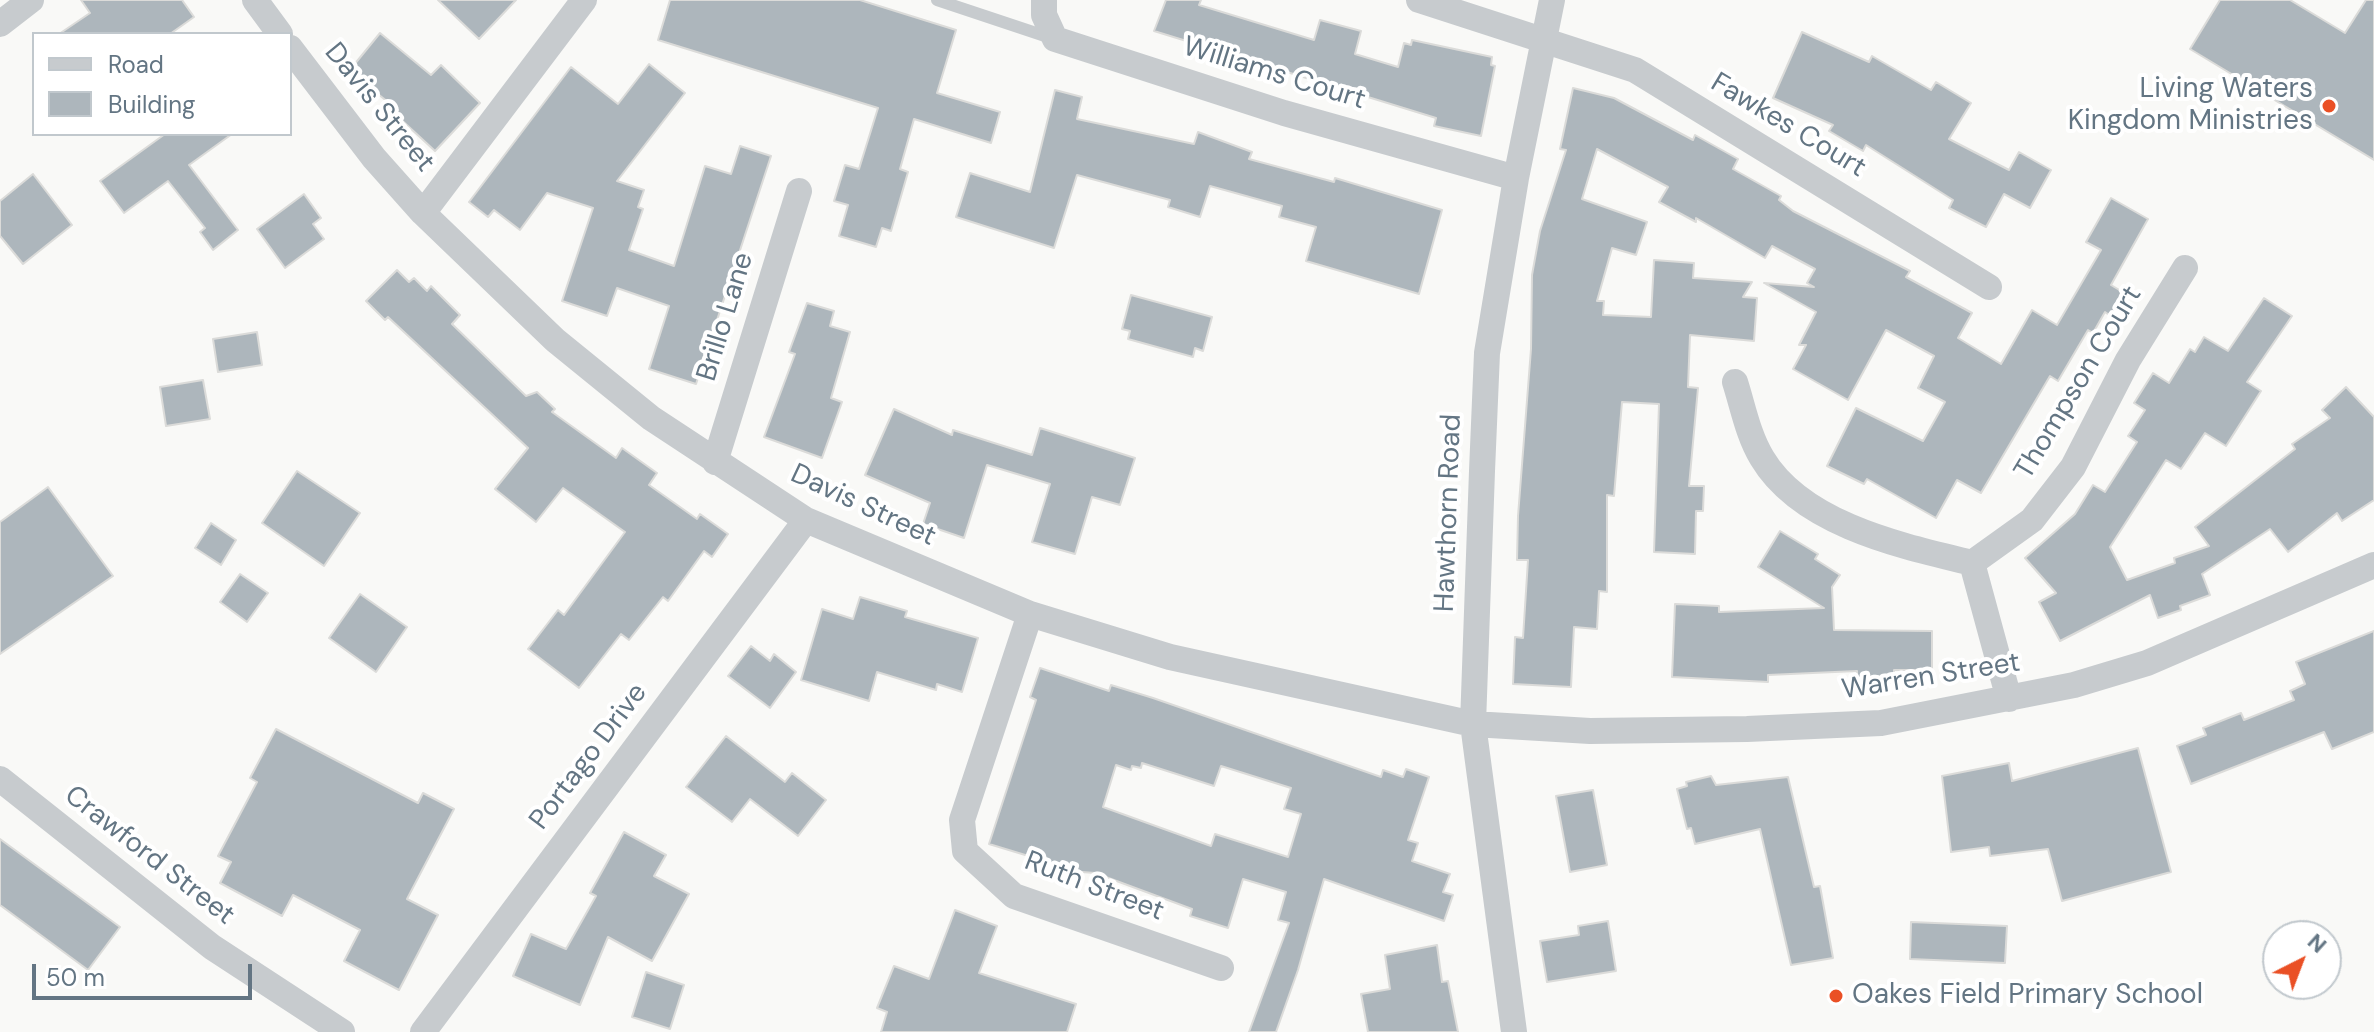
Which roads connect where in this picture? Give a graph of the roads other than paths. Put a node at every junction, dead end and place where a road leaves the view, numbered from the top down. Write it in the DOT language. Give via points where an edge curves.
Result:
graph roads {
  1 [pos="31,0"];
  2 [pos="255,0"];
  3 [pos="584,0"];
  4 [pos="937,0"];
  5 [pos="1044,0"];
  6 [pos="1419,0"];
  7 [pos="1552,0"];
  8 [pos="0,24"];
  9 [pos="279,32"];
  10 [pos="1055,39"];
  11 [pos="1543,42"];
  12 [pos="292,51"];
  13 [pos="1516,178"];
  14 [pos="799,191"];
  15 [pos="423,213"];
  16 [pos="2185,268"];
  17 [pos="1989,287"];
  18 [pos="1735,382"];
  19 [pos="715,462"];
  20 [pos="806,520"];
  21 [pos="1972,563"];
  22 [pos="2374,565"];
  23 [pos="1030,614"];
  24 [pos="2009,699"];
  25 [pos="1473,724"];
  26 [pos="0,779"];
  27 [pos="1221,968"];
  28 [pos="342,1032"];
  29 [pos="423,1032"];
  30 [pos="1514,1032"];
  1 -- 8 [label="street"];
  2 -- 9 [label="street"];
  3 -- 15 [label="street"];
  4 -- 10 [label="lane"];
  5 -- 10 [label="street" via="1044,15"];
  6 -- 11 [label="street, Fawkes Court"];
  7 -- 11 [label="street, Hawthorn Road"];
  10 -- 13 [label="street, Williams Court" via="1284,113"];
  11 -- 13 [label="street, Hawthorn Road"];
  11 -- 17 [label="street, Fawkes Court" via="1635,70"];
  12 -- 15 [label="street, Davis Street"];
  13 -- 25 [label="street, Hawthorn Road" via="1487,353"];
  14 -- 19 [label="street, Brillo Lane"];
  15 -- 19 [label="street, Davis Street" via="555,340"];
  16 -- 21 [label="street, Thompson Court" via="2128,360 2073,467 2032,520"];
  18 -- 21 [label="street" via="1762,459 1795,494 1849,528"];
  19 -- 20 [label="street, Davis Street"];
  20 -- 23 [label="street, Davis Street"];
  20 -- 29 [label="street, Portago Drive"];
  21 -- 24 [label="street"];
  22 -- 24 [label="street, Warren Street" via="2147,663"];
  23 -- 25 [label="street, Davis Street" via="1170,657"];
  23 -- 27 [label="street, Ruth Street" via="962,820 965,851 1014,896"];
  24 -- 25 [label="street, Warren Street" via="1881,723 1777,728 1590,731"];
  25 -- 30 [label="street, Hawthorn Road"];
  26 -- 28 [label="street, Crawford Street" via="212,947"];
}
